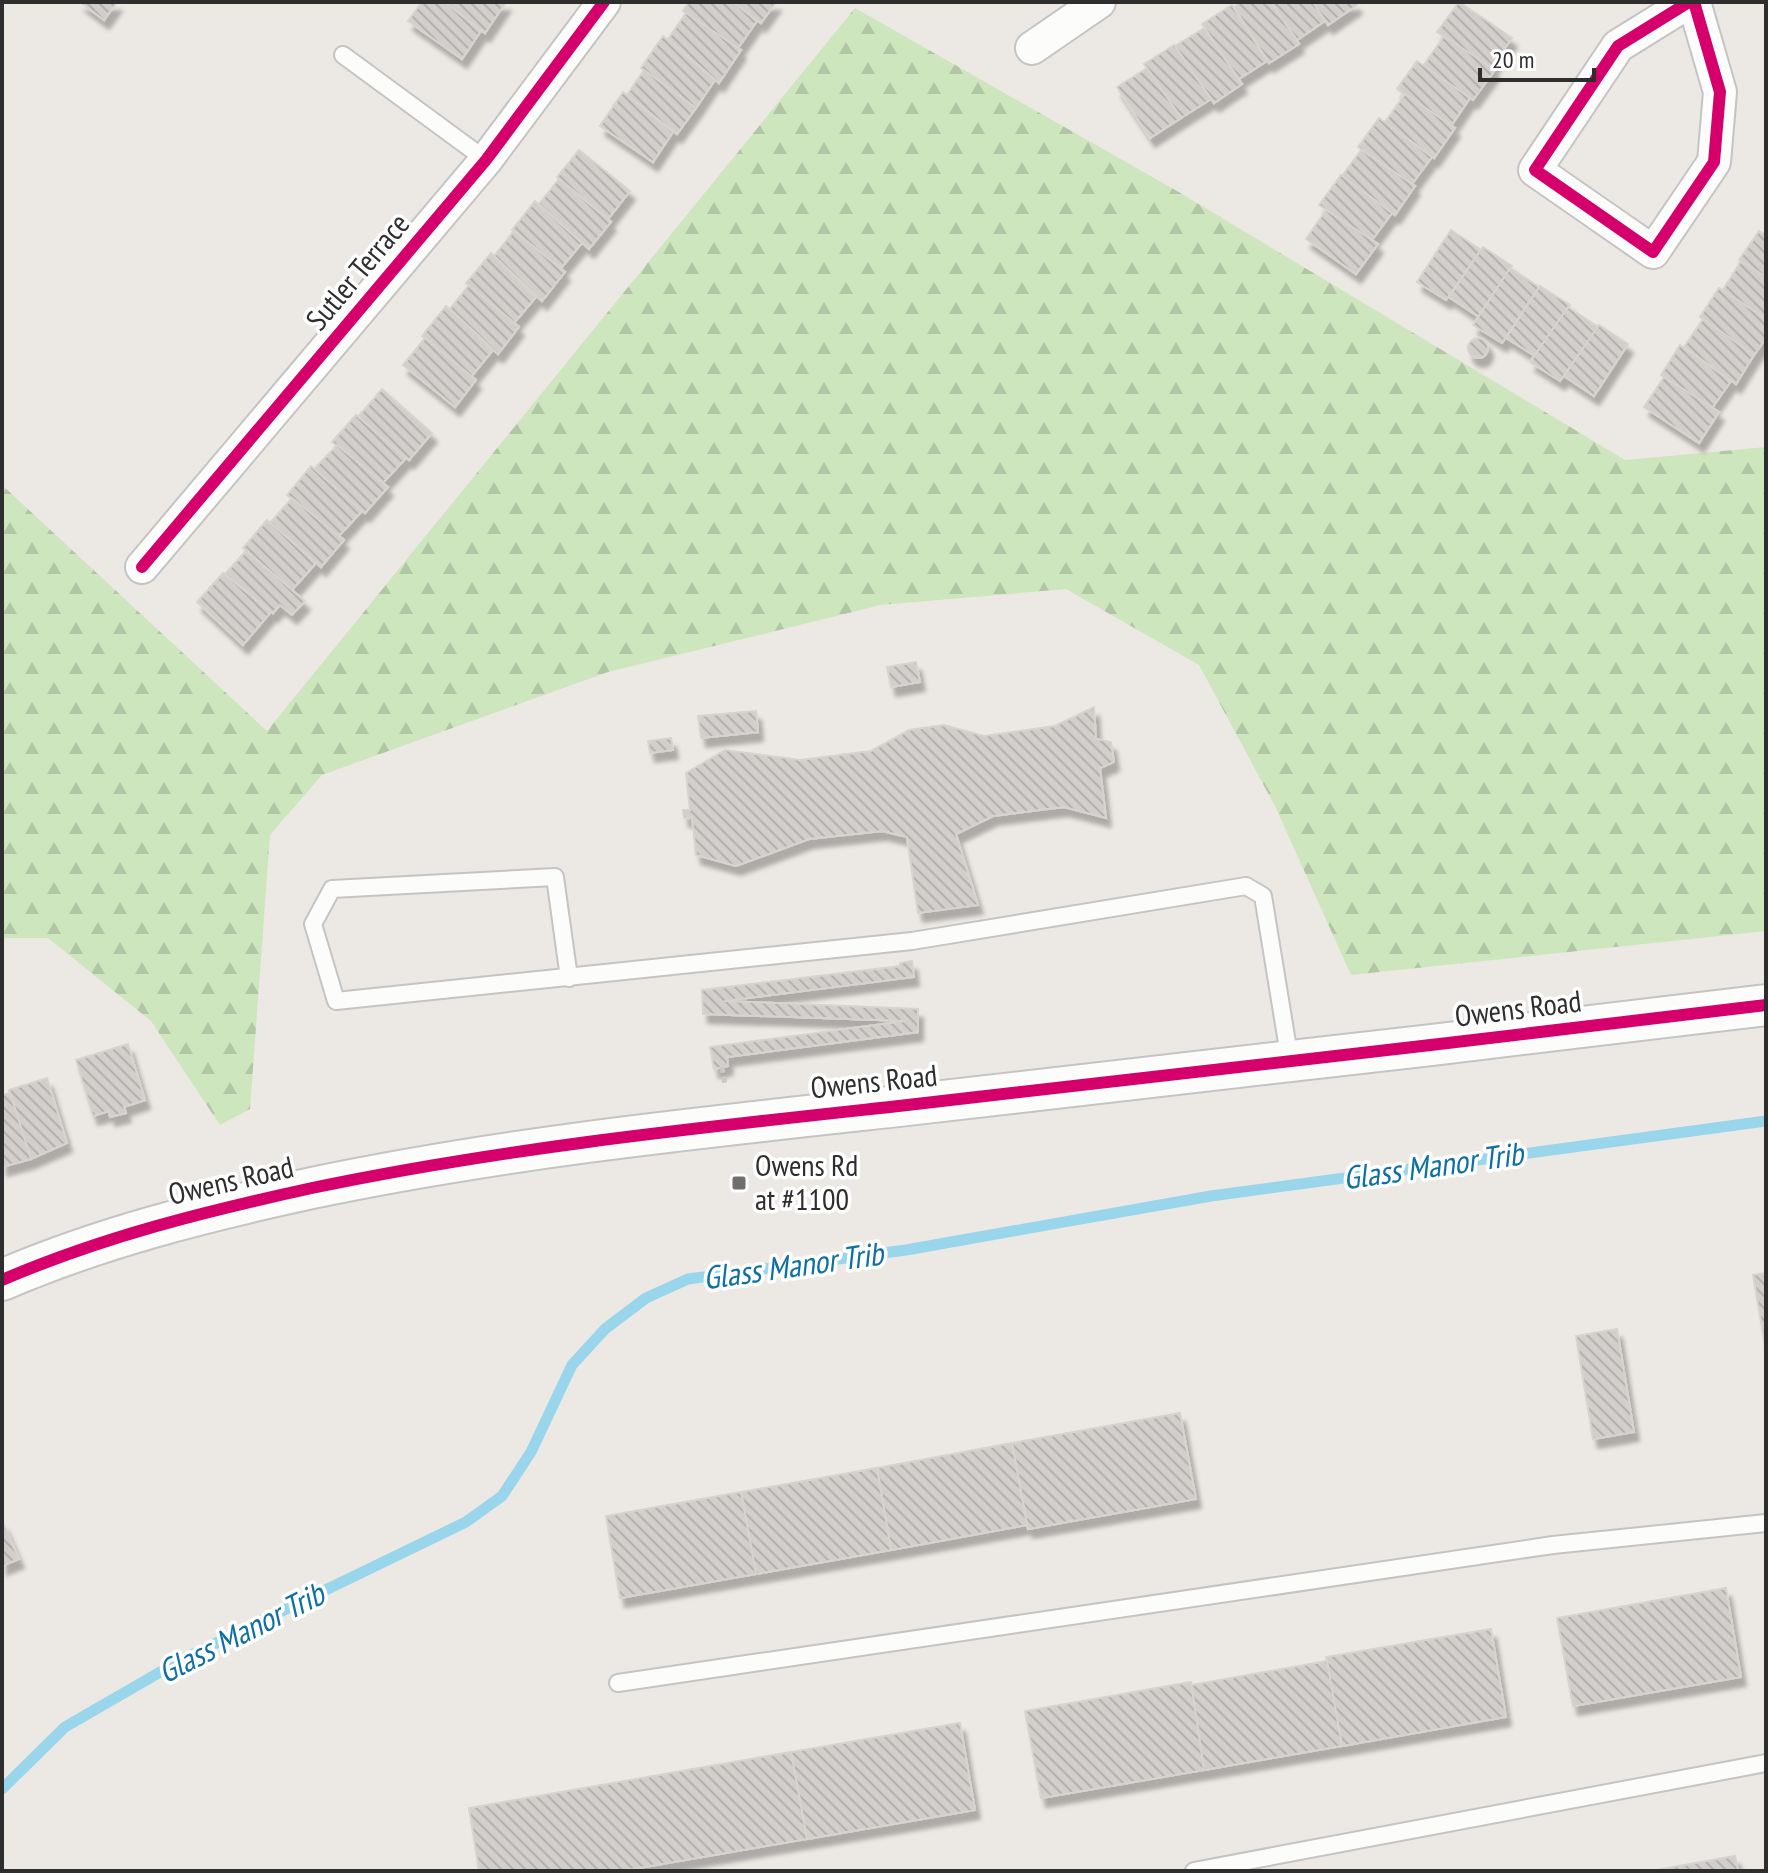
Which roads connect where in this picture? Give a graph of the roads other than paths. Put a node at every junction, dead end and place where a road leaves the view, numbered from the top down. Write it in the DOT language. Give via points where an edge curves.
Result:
graph roads {
  1 [pos="604,2"];
  2 [pos="1099,2"];
  3 [pos="1691,2"];
  4 [pos="1032,48"];
  5 [pos="343,55"];
  6 [pos="486,160"];
  7 [pos="142,567"];
  8 [pos="569,978"];
  9 [pos="1766,1005"];
  10 [pos="1290,1063"];
  11 [pos="2,1280"];
  12 [pos="1766,1523"];
  13 [pos="618,1683"];
  14 [pos="1766,1763"];
  15 [pos="1194,1871"];
  1 -- 6 [label="street, Sutler Terrace"];
  2 -- 4 [label="street"];
  3 -- 3 [label="street" via="1720,92 1714,162 1653,252 1535,170 1618,46"];
  5 -- 6 [label="lane"];
  6 -- 7 [label="street, Sutler Terrace"];
  8 -- 8 [label="lane" via="555,877 332,889 313,924 336,1001"];
  8 -- 10 [label="lane" via="912,941 1246,886 1263,896"];
  9 -- 10 [label="street, Owens Road"];
  10 -- 11 [label="street, Owens Road" via="658,1132 417,1166 199,1212 55,1257"];
  12 -- 13 [label="lane" via="1553,1545"];
  14 -- 15 [label="lane"];
}
